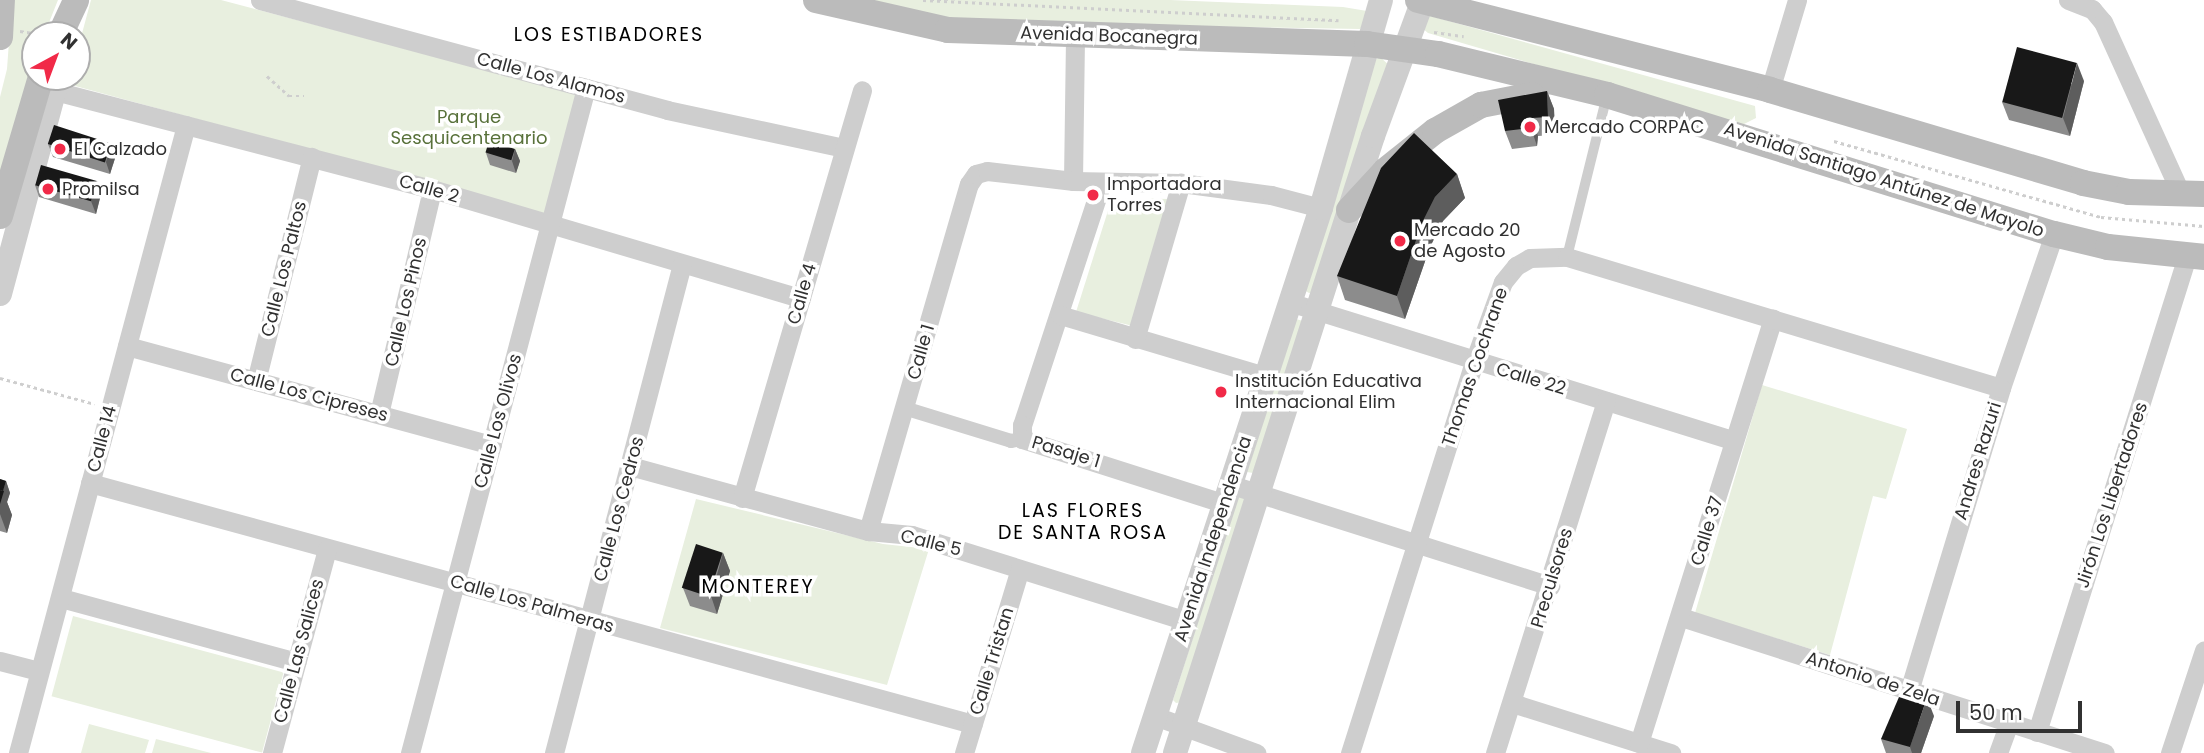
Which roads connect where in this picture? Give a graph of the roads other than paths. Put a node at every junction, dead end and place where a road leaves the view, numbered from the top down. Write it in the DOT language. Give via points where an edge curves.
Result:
graph roads {
  1 [pos="2,0"];
  2 [pos="260,0"];
  3 [pos="816,0"];
  4 [pos="1381,0"];
  5 [pos="1421,0"];
  6 [pos="1494,0"];
  7 [pos="1797,0"];
  8 [pos="2068,0"];
  9 [pos="1541,31"];
  10 [pos="5,33"];
  11 [pos="1075,35"];
  12 [pos="1367,44"];
  13 [pos="1404,50"];
  14 [pos="1564,85"];
  15 [pos="586,88"];
  16 [pos="862,90"];
  17 [pos="1770,90"];
  18 [pos="48,91"];
  19 [pos="49,91"];
  20 [pos="79,91"];
  21 [pos="1607,95"];
  22 [pos="187,125"];
  23 [pos="844,148"];
  24 [pos="313,157"];
  25 [pos="1073,181"];
  26 [pos="1102,182"];
  27 [pos="1181,183"];
  28 [pos="432,189"];
  29 [pos="2193,195"];
  30 [pos="1321,208"];
  31 [pos="1349,210"];
  32 [pos="0,216"];
  33 [pos="551,224"];
  34 [pos="2054,234"];
  35 [pos="1567,257"];
  36 [pos="2199,257"];
  37 [pos="682,264"];
  38 [pos="0,294"];
  39 [pos="801,298"];
  40 [pos="1289,302"];
  41 [pos="1317,310"];
  42 [pos="1060,315"];
  43 [pos="1773,319"];
  44 [pos="1135,340"];
  45 [pos="127,346"];
  46 [pos="1474,362"];
  47 [pos="1265,376"];
  48 [pos="256,381"];
  49 [pos="2001,388"];
  50 [pos="1606,401"];
  51 [pos="904,408"];
  52 [pos="379,414"];
  53 [pos="1022,439"];
  54 [pos="1734,441"];
  55 [pos="492,444"];
  56 [pos="630,466"];
  57 [pos="90,483"];
  58 [pos="1228,494"];
  59 [pos="1258,494"];
  60 [pos="742,498"];
  61 [pos="868,531"];
  62 [pos="1414,543"];
  63 [pos="327,549"];
  64 [pos="1020,569"];
  65 [pos="456,583"];
  66 [pos="1550,586"];
  67 [pos="61,598"];
  68 [pos="1681,617"];
  69 [pos="589,620"];
  70 [pos="1187,621"];
  71 [pos="2204,650"];
  72 [pos="0,661"];
  73 [pos="296,662"];
  74 [pos="39,671"];
  75 [pos="1909,691"];
  76 [pos="1512,703"];
  77 [pos="1155,716"];
  78 [pos="2009,723"];
  79 [pos="973,724"];
  80 [pos="1184,725"];
  81 [pos="2038,732"];
  82 [pos="1639,743"];
  83 [pos="561,752"];
  84 [pos="18,753"];
  85 [pos="272,753"];
  86 [pos="410,753"];
  87 [pos="964,753"];
  88 [pos="1143,753"];
  89 [pos="1175,753"];
  90 [pos="1256,753"];
  91 [pos="1350,753"];
  92 [pos="1495,753"];
  93 [pos="1671,753"];
  94 [pos="1998,753"];
  95 [pos="2105,753"];
  96 [pos="2170,753"];
  1 -- 10 [label="main road"];
  2 -- 15 [label="street, Calle Los Alamos"];
  3 -- 11 [label="main road, Avenida Bocanegra" via="948,30"];
  4 -- 12 [label="street, Avenida Independencia"];
  5 -- 9 [label="main road"];
  5 -- 13 [label="street, Avenida Independencia"];
  6 -- 9 [label="main road"];
  7 -- 17 [label="street"];
  8 -- 29 [label="street" via="2092,9 2103,22"];
  9 -- 17 [label="main road"];
  11 -- 12 [label="main road, Avenida Bocanegra"];
  11 -- 25 [label="street"];
  12 -- 13 [label="main road, Avenida Bocanegra"];
  12 -- 30 [label="street, Avenida Independencia"];
  13 -- 14 [label="main road, Avenida Santiago Antúnez de Mayolo"];
  13 -- 31 [label="street, Avenida Independencia"];
  14 -- 21 [label="main road, Avenida Santiago Antúnez de Mayolo"];
  14 -- 31 [label="main road" via="1481,105 1435,131 1385,170"];
  15 -- 23 [label="street, Calle Los Alamos"];
  15 -- 33 [label="street, Calle Los Olivos"];
  16 -- 23 [label="street, Calle 4"];
  17 -- 29 [label="main road" via="2083,183"];
  18 -- 32 [label="main road"];
  19 -- 38 [label="street"];
  20 -- 22 [label="street, Calle 2"];
  21 -- 34 [label="main road, Avenida Santiago Antúnez de Mayolo"];
  21 -- 35 [label="lane"];
  22 -- 24 [label="street, Calle 2"];
  22 -- 45 [label="street, Calle 14"];
  23 -- 39 [label="street, Calle 4"];
  24 -- 28 [label="street, Calle 2"];
  24 -- 48 [label="street, Calle Los Paltos"];
  25 -- 26 [label="street"];
  25 -- 51 [label="street, Calle 1" via="987,171 976,174 969,184"];
  26 -- 27 [label="street"];
  26 -- 42 [label="street"];
  27 -- 30 [label="street" via="1271,195"];
  27 -- 44 [label="street"];
  28 -- 33 [label="street, Calle 2"];
  28 -- 52 [label="street, Calle Los Pinos"];
  30 -- 40 [label="street, Avenida Independencia"];
  31 -- 41 [label="street, Avenida Independencia"];
  33 -- 37 [label="street, Calle 2"];
  33 -- 55 [label="street, Calle Los Olivos"];
  34 -- 36 [label="main road, Avenida Santiago Antúnez de Mayolo" via="2108,247"];
  34 -- 49 [label="street, Andres Razuri"];
  35 -- 43 [label="street, Thomas Cochrane"];
  35 -- 46 [label="street, Thomas Cochrane" via="1530,258 1516,266 1503,282"];
  36 -- 81 [label="street, Jirón Los Libertadores"];
  37 -- 39 [label="street, Calle 2"];
  37 -- 56 [label="street, Calle Los Cedros"];
  39 -- 60 [label="street, Calle 4"];
  40 -- 41 [label="street, Calle 22"];
  40 -- 47 [label="street, Avenida Independencia"];
  41 -- 46 [label="street, Calle 22"];
  41 -- 59 [label="street, Avenida Independencia"];
  42 -- 44 [label="street"];
  42 -- 53 [label="street" via="1022,425"];
  43 -- 49 [label="street, Thomas Cochrane"];
  43 -- 54 [label="street, Calle 37"];
  44 -- 47 [label="street"];
  45 -- 48 [label="street, Calle Los Cipreses"];
  45 -- 57 [label="street, Calle 14"];
  46 -- 50 [label="street, Calle 22"];
  46 -- 62 [label="street, Thomas Cochrane"];
  47 -- 58 [label="street, Avenida Independencia"];
  48 -- 52 [label="street, Calle Los Cipreses"];
  49 -- 75 [label="street, Andres Razuri"];
  50 -- 54 [label="street, Calle 22"];
  50 -- 66 [label="street, Preculsores"];
  51 -- 53 [label="street, Pasaje 1" via="1012,441"];
  51 -- 61 [label="street, Calle 1"];
  52 -- 55 [label="street, Calle Los Cipreses"];
  53 -- 58 [label="street, Pasaje 1"];
  54 -- 68 [label="street, Calle 37"];
  55 -- 65 [label="street, Calle Los Olivos"];
  56 -- 60 [label="street, Calle 5"];
  56 -- 69 [label="street, Calle Los Cedros"];
  57 -- 63 [label="street, Calle Los Palmeras"];
  57 -- 67 [label="street, Calle 14"];
  58 -- 59 [label="street, Pasaje 1"];
  58 -- 70 [label="street, Avenida Independencia"];
  59 -- 62 [label="street, Pasaje 1"];
  59 -- 80 [label="street, Avenida Independencia"];
  60 -- 61 [label="street, Calle 5"];
  61 -- 64 [label="street, Calle 5" via="912,536"];
  62 -- 66 [label="street, Pasaje 1"];
  62 -- 91 [label="street, Thomas Cochrane"];
  63 -- 65 [label="street, Calle Los Palmeras"];
  63 -- 73 [label="street, Calle Las Salices"];
  64 -- 70 [label="street, Calle 5"];
  64 -- 79 [label="street, Calle Tristan"];
  65 -- 69 [label="street, Calle Los Palmeras"];
  65 -- 86 [label="street, Calle Los Olivos"];
  66 -- 76 [label="street, Preculsores"];
  67 -- 73 [label="street"];
  67 -- 74 [label="street, Calle 14"];
  68 -- 75 [label="street, Antonio de Zela"];
  68 -- 82 [label="street, Calle 37"];
  69 -- 79 [label="street, Calle Los Palmeras"];
  69 -- 83 [label="street, Calle Los Cedros"];
  70 -- 77 [label="street, Avenida Independencia"];
  71 -- 96 [label="street"];
  72 -- 74 [label="street"];
  73 -- 85 [label="street, Calle Las Salices"];
  74 -- 84 [label="street, Calle 14"];
  75 -- 78 [label="street, Antonio de Zela"];
  76 -- 82 [label="street"];
  76 -- 92 [label="street, Preculsores"];
  77 -- 80 [label="street"];
  77 -- 88 [label="street, Avenida Independencia"];
  78 -- 81 [label="street, Antonio de Zela"];
  78 -- 94 [label="street"];
  79 -- 87 [label="street, Calle Tristan"];
  80 -- 89 [label="street, Avenida Independencia"];
  80 -- 90 [label="street"];
  81 -- 95 [label="street, Antonio de Zela"];
  82 -- 93 [label="street"];
}
